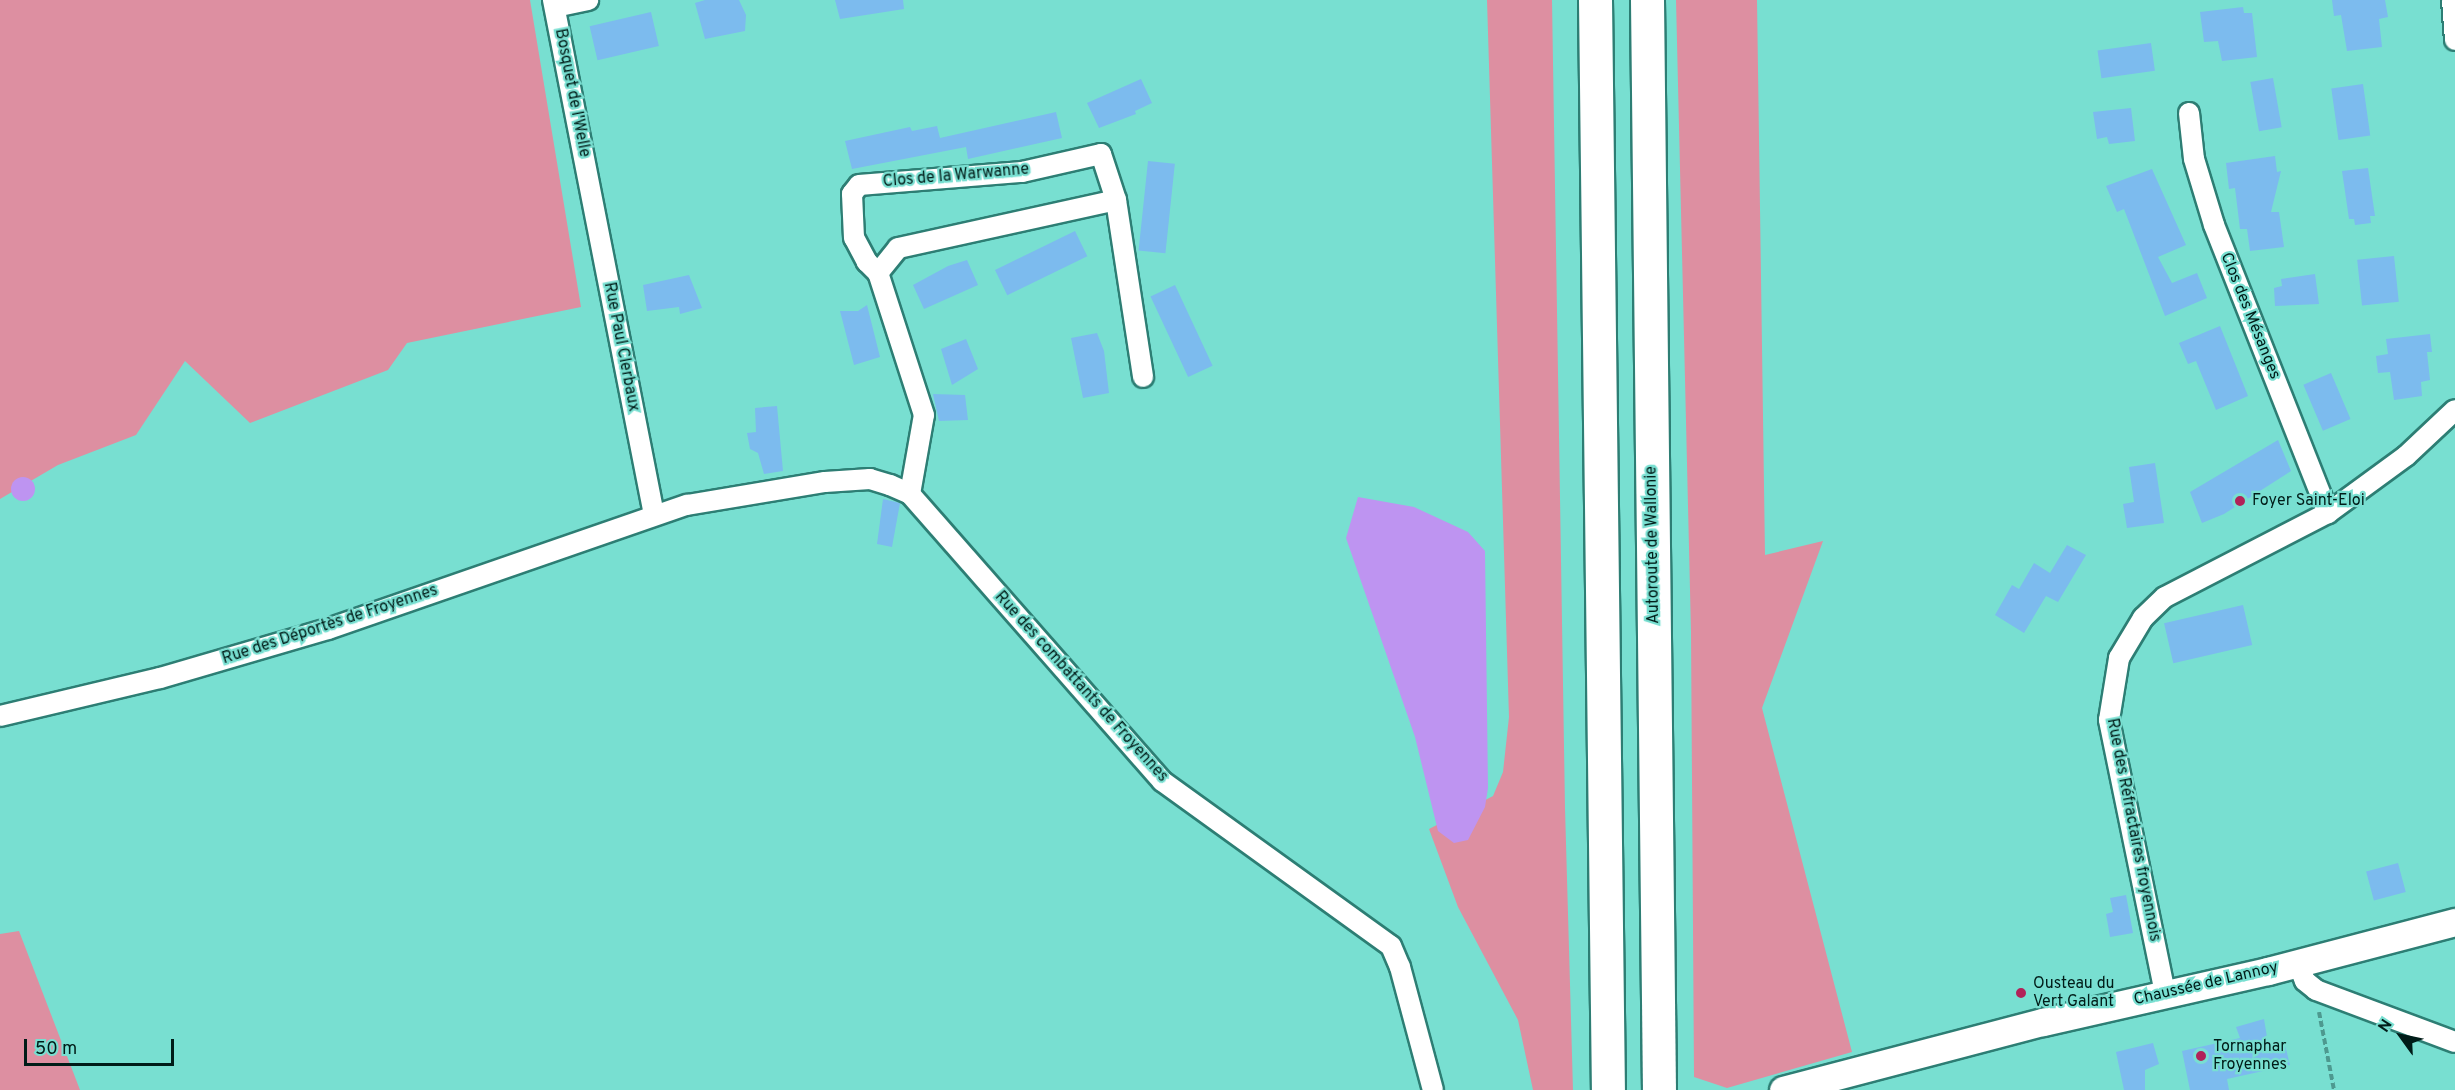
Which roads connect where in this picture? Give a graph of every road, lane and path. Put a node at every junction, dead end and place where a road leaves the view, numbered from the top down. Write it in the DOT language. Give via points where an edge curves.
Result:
graph roads {
  1 [pos="588,0"];
  2 [pos="1595,0"];
  3 [pos="1647,0"];
  4 [pos="2452,0"];
  5 [pos="554,4"];
  6 [pos="2455,40"];
  7 [pos="2189,113"];
  8 [pos="589,179"];
  9 [pos="1116,201"];
  10 [pos="878,273"];
  11 [pos="1143,377"];
  12 [pos="2455,410"];
  13 [pos="910,494"];
  14 [pos="2328,513"];
  15 [pos="654,515"];
  16 [pos="0,716"];
  17 [pos="2455,922"];
  18 [pos="2298,963"];
  19 [pos="2316,990"];
  20 [pos="2165,993"];
  21 [pos="2455,1042"];
  22 [pos="1659,1089"];
  23 [pos="1433,1090"];
  24 [pos="1608,1090"];
  25 [pos="1784,1090"];
  26 [pos="2334,1090"];
  1 -- 5 [label="street, Bosquet de l'Welle"];
  2 -- 24 [label="highway"];
  3 -- 22 [label="highway, Autoroute de Wallonie"];
  4 -- 6 [label="street"];
  5 -- 8 [label="street, Bosquet de l'Welle"];
  7 -- 14 [label="street, Clos des Mésanges" via="2194,159 2214,225"];
  8 -- 15 [label="street, Rue Paul Clerbaux"];
  9 -- 10 [label="street" via="898,248"];
  9 -- 10 [label="street, Clos de la Warwanne" via="1101,154 1022,172 859,185 852,194 854,238"];
  9 -- 11 [label="street, Clos de la Warwanne"];
  10 -- 13 [label="street, Clos de la Warwanne" via="924,415"];
  12 -- 14 [label="street, Rue des Réfractaires froyennois" via="2406,456"];
  13 -- 15 [label="street, Rue des combattants de Froyennes" via="870,479 848,480 778,488"];
  13 -- 23 [label="street, Rue des combattants de Froyennes" via="1162,781 1391,946"];
  14 -- 20 [label="street, Rue des Réfractaires froyennois" via="2165,597 2143,618 2119,658 2109,720"];
  15 -- 16 [label="street, Rue des Déportès de Froyennes" via="328,630 160,678"];
  17 -- 18 [label="main road, Chaussée de Lannoy"];
  18 -- 19 [label="street" via="2305,981"];
  18 -- 20 [label="main road, Chaussée de Lannoy"];
  19 -- 21 [label="street"];
  19 -- 26 [label="path"];
  20 -- 25 [label="main road, Chaussée de Lannoy"];
}
